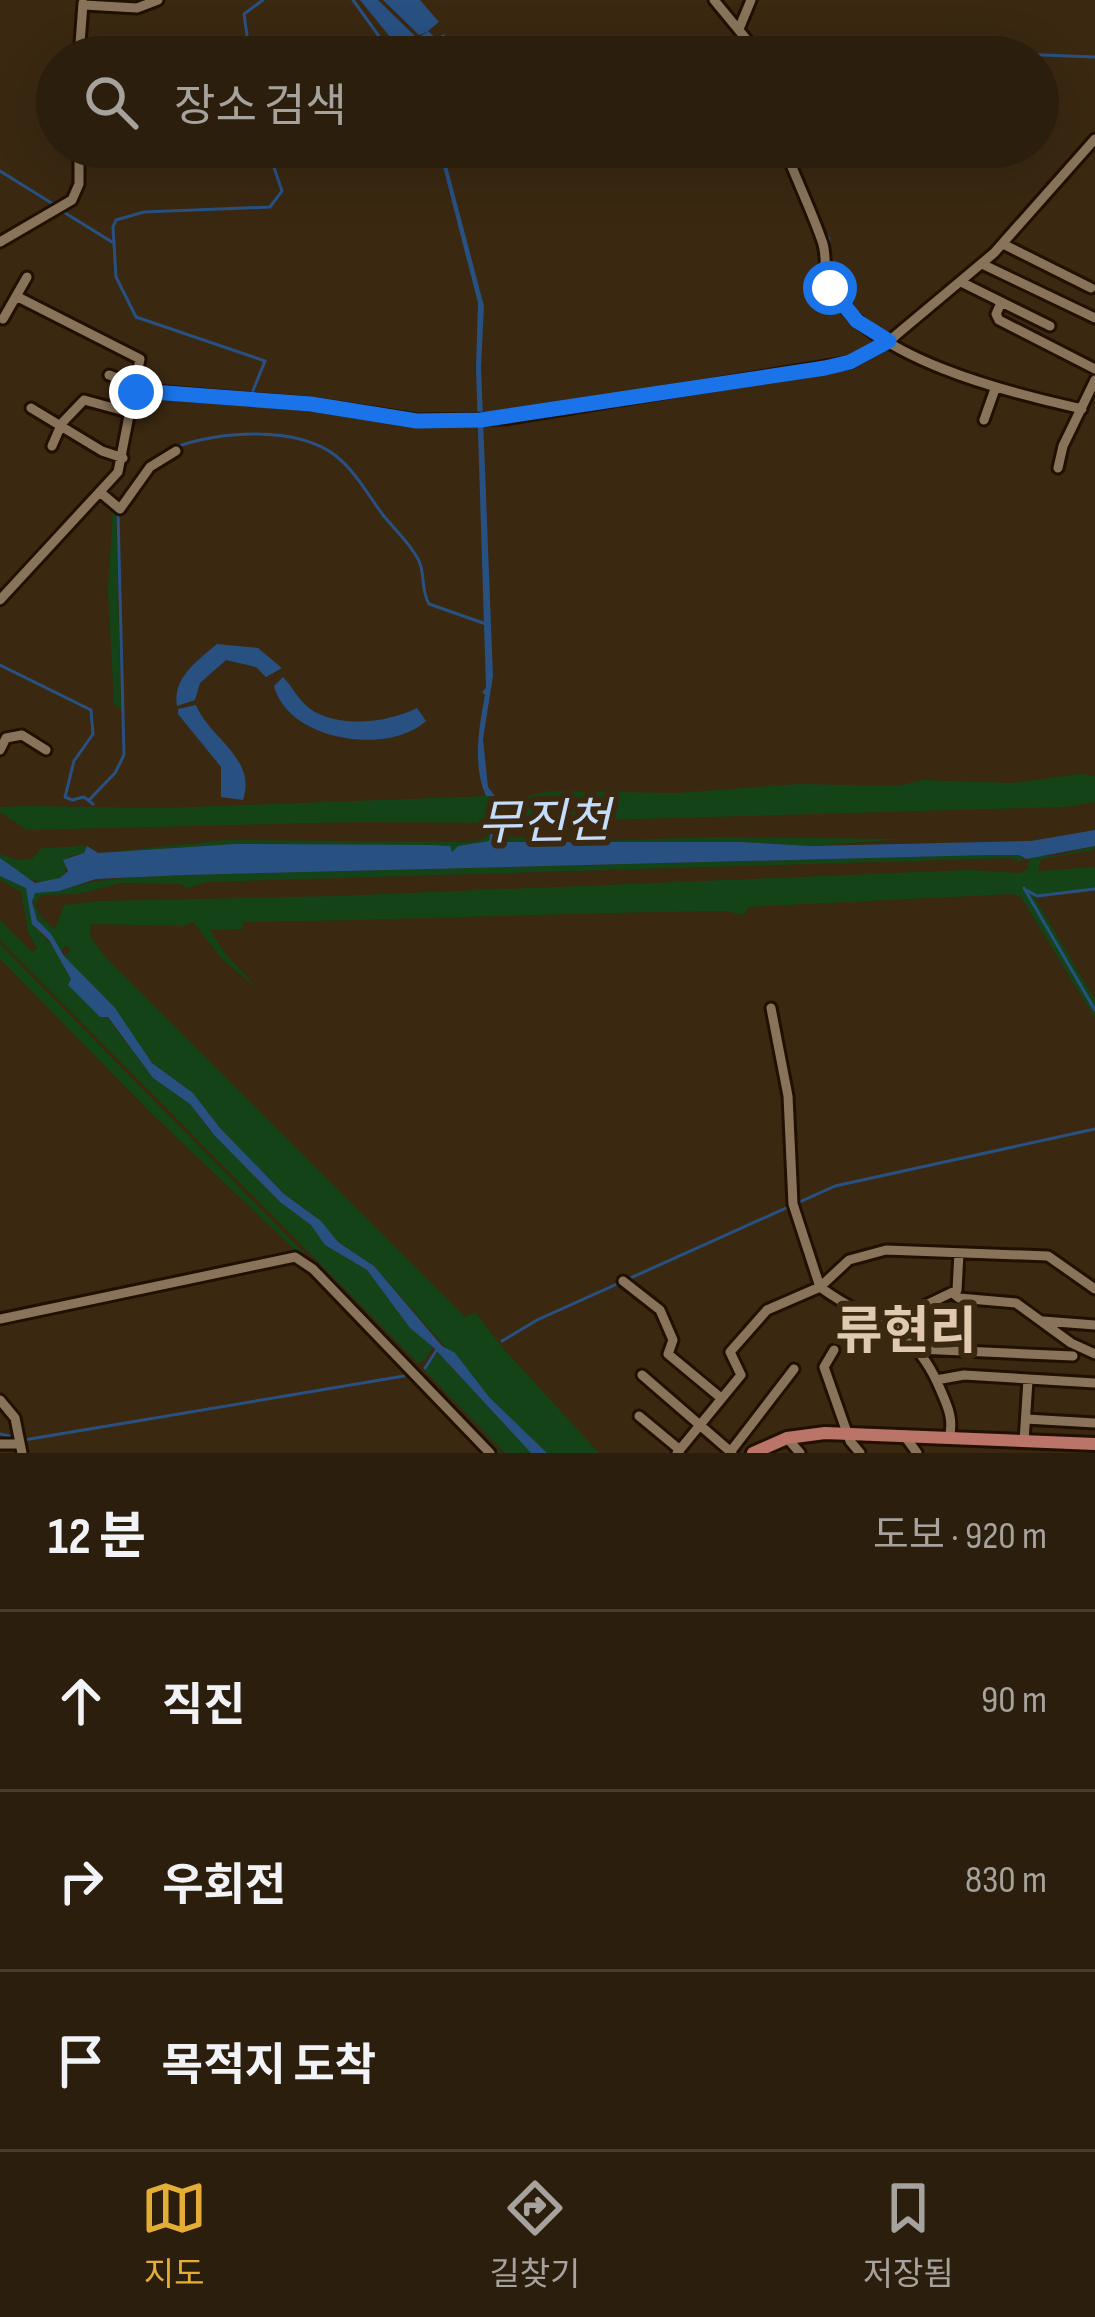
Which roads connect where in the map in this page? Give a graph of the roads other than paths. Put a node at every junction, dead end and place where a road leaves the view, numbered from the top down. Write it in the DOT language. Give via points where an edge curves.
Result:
graph roads {
  1 [pos="158,0"];
  2 [pos="713,0"];
  3 [pos="751,0"];
  4 [pos="83,3"];
  5 [pos="739,29"];
  6 [pos="81,36"];
  7 [pos="744,36"];
  8 [pos="1095,139"];
  9 [pos="79,168"];
  10 [pos="792,168"];
  11 [pos="0,242"];
  12 [pos="1004,244"];
  13 [pos="982,264"];
  14 [pos="27,277"];
  15 [pos="961,281"];
  16 [pos="1091,288"];
  17 [pos="16,296"];
  18 [pos="1001,303"];
  19 [pos="1095,318"];
  20 [pos="3,320"];
  21 [pos="1049,326"];
  22 [pos="889,341"];
  23 [pos="1095,369"];
  24 [pos="109,375"];
  25 [pos="1095,380"];
  26 [pos="136,387"];
  27 [pos="995,389"];
  28 [pos="32,408"];
  29 [pos="1082,409"];
  30 [pos="132,413"];
  31 [pos="984,420"];
  32 [pos="60,427"];
  33 [pos="52,446"];
  34 [pos="176,451"];
  35 [pos="123,458"];
  36 [pos="1058,468"];
  37 [pos="101,493"];
  38 [pos="0,600"];
  39 [pos="0,750"];
  40 [pos="46,750"];
  41 [pos="771,1008"];
  42 [pos="959,1253"];
  43 [pos="625,1283"];
  44 [pos="820,1286"];
  45 [pos="1095,1289"];
  46 [pos="954,1294"];
  47 [pos="0,1319"];
  48 [pos="1043,1321"];
  49 [pos="1095,1325"];
  50 [pos="902,1333"];
  51 [pos="918,1349"];
  52 [pos="834,1350"];
  53 [pos="1095,1354"];
  54 [pos="1058,1356"];
  55 [pos="1073,1356"];
  56 [pos="794,1369"];
  57 [pos="642,1376"];
  58 [pos="936,1380"];
  59 [pos="1028,1380"];
  60 [pos="1056,1381"];
  61 [pos="1095,1383"];
  62 [pos="721,1398"];
  63 [pos="0,1400"];
  64 [pos="639,1416"];
  65 [pos="1026,1419"];
  66 [pos="1095,1423"];
  67 [pos="700,1424"];
  68 [pos="847,1433"];
  69 [pos="904,1435"];
  70 [pos="787,1438"];
  71 [pos="949,1438"];
  72 [pos="1024,1441"];
  73 [pos="0,1444"];
  74 [pos="1095,1444"];
  75 [pos="1005,1446"];
  76 [pos="21,1449"];
  77 [pos="678,1451"];
  78 [pos="731,1452"];
  79 [pos="490,1453"];
  80 [pos="753,1453"];
  81 [pos="800,1453"];
  82 [pos="860,1453"];
  83 [pos="917,1453"];
  1 -- 4 [label="street" via="137,8"];
  2 -- 5 [label="street"];
  3 -- 5 [label="street"];
  4 -- 6 [label="street"];
  5 -- 7 [label="street"];
  8 -- 12 [label="street"];
  9 -- 11 [label="street" via="72,200"];
  10 -- 22 [label="street" via="824,247 830,288 857,321"];
  12 -- 13 [label="street"];
  12 -- 16 [label="street"];
  13 -- 15 [label="street"];
  13 -- 19 [label="street"];
  14 -- 17 [label="street"];
  15 -- 18 [label="street"];
  15 -- 22 [label="street"];
  17 -- 20 [label="street"];
  17 -- 26 [label="street" via="140,359"];
  18 -- 21 [label="street"];
  18 -- 23 [label="street" via="999,320"];
  22 -- 26 [label="street" via="825,368 484,420 417,421"];
  22 -- 27 [label="street"];
  24 -- 26 [label="street"];
  25 -- 29 [label="street"];
  26 -- 30 [label="street"];
  27 -- 29 [label="street"];
  27 -- 31 [label="street"];
  28 -- 32 [label="street"];
  29 -- 36 [label="street"];
  30 -- 32 [label="street" via="84,400"];
  30 -- 35 [label="street"];
  32 -- 33 [label="street"];
  32 -- 35 [label="street"];
  34 -- 37 [label="street" via="150,466 118,508"];
  35 -- 37 [label="street"];
  37 -- 38 [label="street"];
  39 -- 40 [label="street" via="6,738 22,735"];
  41 -- 44 [label="street" via="787,1085 793,1206"];
  42 -- 44 [label="street" via="868,1254"];
  42 -- 45 [label="street" via="1048,1256"];
  42 -- 46 [label="street"];
  43 -- 62 [label="street" via="660,1310 673,1340 668,1354"];
  44 -- 50 [label="street"];
  44 -- 62 [label="street" via="760,1316 730,1352 741,1375"];
  46 -- 48 [label="street" via="1016,1304"];
  46 -- 50 [label="street" via="907,1314"];
  47 -- 79 [label="street" via="295,1257"];
  48 -- 49 [label="street"];
  48 -- 53 [label="street"];
  50 -- 51 [label="street"];
  51 -- 54 [label="street"];
  51 -- 58 [label="street"];
  52 -- 68 [label="street" via="824,1367"];
  54 -- 55 [label="street"];
  54 -- 60 [label="street"];
  56 -- 78 [label="street"];
  57 -- 67 [label="street"];
  58 -- 59 [label="street"];
  58 -- 71 [label="street" via="953,1426"];
  59 -- 60 [label="street"];
  59 -- 65 [label="street"];
  60 -- 61 [label="street"];
  62 -- 67 [label="street"];
  63 -- 76 [label="street" via="15,1418"];
  64 -- 77 [label="street"];
  65 -- 66 [label="street"];
  65 -- 72 [label="street"];
  67 -- 77 [label="street"];
  67 -- 78 [label="street"];
  68 -- 69 [label="main road"];
  68 -- 70 [label="main road"];
  68 -- 82 [label="street"];
  69 -- 71 [label="main road"];
  69 -- 83 [label="street"];
  70 -- 80 [label="main road"];
  70 -- 81 [label="street"];
  71 -- 75 [label="main road"];
  72 -- 74 [label="main road"];
  72 -- 75 [label="main road"];
  73 -- 76 [label="street"];
}
